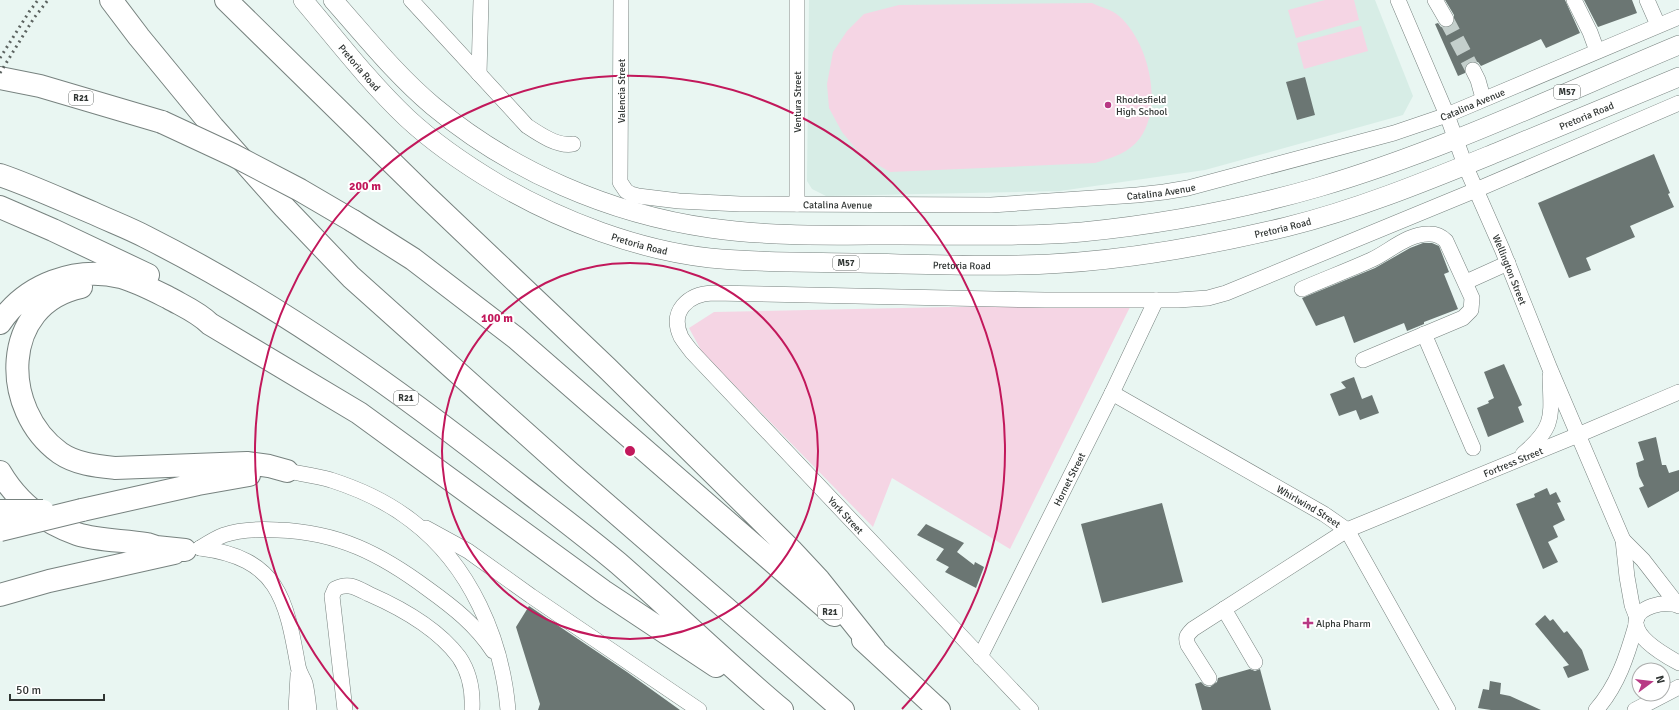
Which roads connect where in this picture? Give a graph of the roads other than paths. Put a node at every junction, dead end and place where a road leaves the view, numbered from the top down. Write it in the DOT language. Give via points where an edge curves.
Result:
graph roads {
  1 [pos="111,0"];
  2 [pos="226,0"];
  3 [pos="303,0"];
  4 [pos="333,0"];
  5 [pos="410,0"];
  6 [pos="481,0"];
  7 [pos="621,0"];
  8 [pos="797,0"];
  9 [pos="1398,0"];
  10 [pos="1435,0"];
  11 [pos="1574,0"];
  12 [pos="1648,0"];
  13 [pos="1679,17"];
  14 [pos="1446,19"];
  15 [pos="1658,25"];
  16 [pos="1679,45"];
  17 [pos="1597,50"];
  18 [pos="1473,70"];
  19 [pos="479,74"];
  20 [pos="1679,77"];
  21 [pos="0,78"];
  22 [pos="1483,98"];
  23 [pos="1679,103"];
  24 [pos="1447,115"];
  25 [pos="1456,139"];
  26 [pos="573,144"];
  27 [pos="1465,165"];
  28 [pos="0,175"];
  29 [pos="620,182"];
  30 [pos="1476,190"];
  31 [pos="797,204"];
  32 [pos="0,207"];
  33 [pos="1508,264"];
  34 [pos="1466,282"];
  35 [pos="1302,289"];
  36 [pos="1156,300"];
  37 [pos="0,323"];
  38 [pos="210,324"];
  39 [pos="1424,334"];
  40 [pos="1363,360"];
  41 [pos="1550,369"];
  42 [pos="1679,392"];
  43 [pos="1112,393"];
  44 [pos="359,413"];
  45 [pos="1578,435"];
  46 [pos="1472,448"];
  47 [pos="1516,460"];
  48 [pos="287,471"];
  49 [pos="0,472"];
  50 [pos="82,510"];
  51 [pos="0,511"];
  52 [pos="413,521"];
  53 [pos="0,530"];
  54 [pos="1347,530"];
  55 [pos="1623,540"];
  56 [pos="193,549"];
  57 [pos="49,581"];
  58 [pos="0,584"];
  59 [pos="0,595"];
  60 [pos="1678,605"];
  61 [pos="1224,609"];
  62 [pos="1636,621"];
  63 [pos="875,650"];
  64 [pos="980,657"];
  65 [pos="1255,662"];
  66 [pos="1679,663"];
  67 [pos="502,667"];
  68 [pos="299,672"];
  69 [pos="740,675"];
  70 [pos="1209,678"];
  71 [pos="1679,687"];
  72 [pos="296,710"];
  73 [pos="309,710"];
  74 [pos="345,710"];
  75 [pos="472,710"];
  76 [pos="500,710"];
  77 [pos="508,710"];
  78 [pos="699,710"];
  79 [pos="782,710"];
  80 [pos="843,710"];
  81 [pos="938,710"];
  82 [pos="1031,710"];
  83 [pos="1448,710"];
  84 [pos="1596,710"];
  85 [pos="1635,710"];
  1 -- 80 [label="highway" via="213,127 351,277 570,473"];
  2 -- 63 [label="highway" via="791,550 819,580"];
  3 -- 27 [label="main road, Pretoria Road / M57" via="408,119 467,165 526,200 614,236 706,257 758,262 1020,265 1150,253 1290,226 1397,192"];
  4 -- 25 [label="main road, M57" via="382,56 426,100 484,144 525,168 588,197 655,217 710,228 841,235 1006,235 1115,228 1271,200 1371,170"];
  5 -- 19 [label="street"];
  6 -- 19 [label="street"];
  7 -- 29 [label="street, Valencia Street"];
  8 -- 31 [label="street, Ventura Street"];
  9 -- 24 [label="street, Wellington Street"];
  10 -- 14 [label="street"];
  11 -- 17 [label="street"];
  12 -- 15 [label="street"];
  13 -- 15 [label="street, Catalina Avenue"];
  15 -- 17 [label="street, Catalina Avenue"];
  16 -- 25 [label="main road, M57"];
  17 -- 22 [label="street, Catalina Avenue"];
  18 -- 22 [label="street"];
  19 -- 26 [label="street" via="527,126 546,138"];
  20 -- 27 [label="main road, Pretoria Road / M57"];
  21 -- 63 [label="highway, R21, bridge" via="40,86 162,122 300,190 413,259 516,338"];
  22 -- 24 [label="street, Catalina Avenue"];
  23 -- 30 [label="street"];
  24 -- 25 [label="street, Wellington Street"];
  24 -- 31 [label="street, Catalina Avenue" via="1304,158 1164,192 991,204"];
  25 -- 27 [label="street, Wellington Street"];
  27 -- 30 [label="street, Wellington Street"];
  28 -- 69 [label="highway, R21" via="29,185 144,236 239,287 311,332 413,403 604,552 689,626"];
  29 -- 31 [label="street, Catalina Avenue" via="631,194 679,201"];
  30 -- 33 [label="street, Wellington Street"];
  30 -- 36 [label="street" via="1218,296"];
  32 -- 44 [label="highway" via="128,265 183,294 317,377 340,394"];
  33 -- 34 [label="street"];
  33 -- 41 [label="street, Wellington Street"];
  34 -- 35 [label="street" via="1446,241 1430,234 1410,239 1371,260"];
  34 -- 39 [label="street" via="1472,298 1468,314"];
  36 -- 43 [label="street, Hornet Street"];
  36 -- 64 [label="street, York Street" via="712,293 696,295 684,304 680,312 678,319 681,336 692,352"];
  37 -- 38 [label="highway" via="14,306 43,285 75,275 93,273 121,278 153,290 193,311"];
  38 -- 44 [label="highway"];
  38 -- 48 [label="highway" via="193,320 114,286 90,285 67,290 38,308 19,334 12,355 11,369 15,398 24,417 48,445 60,454 93,466 115,468 247,463"];
  39 -- 40 [label="street"];
  39 -- 46 [label="street"];
  41 -- 45 [label="street, Wellington Street"];
  41 -- 47 [label="street" via="1550,423 1542,436"];
  42 -- 45 [label="street, Fortress Street"];
  43 -- 54 [label="street, Whirlwind Street" via="1324,514"];
  43 -- 64 [label="street, Hornet Street"];
  44 -- 69 [label="highway" via="603,591 708,661"];
  45 -- 47 [label="street, Fortress Street"];
  45 -- 55 [label="street, Wellington Street"];
  47 -- 54 [label="street, Fortress Street"];
  48 -- 50 [label="highway" via="198,484"];
  48 -- 52 [label="street" via="331,480 384,503"];
  49 -- 56 [label="highway" via="8,485 30,508 52,523 77,534 156,547"];
  50 -- 51 [label="highway, bridge"];
  50 -- 53 [label="highway, bridge"];
  52 -- 67 [label="street" via="443,550 474,595 495,641"];
  52 -- 78 [label="street" via="468,551"];
  54 -- 61 [label="street, Fortress Street"];
  54 -- 83 [label="street, Whirlwind Street"];
  55 -- 60 [label="street, Wellington Street" via="1643,560"];
  55 -- 62 [label="street, Wellington Street"];
  56 -- 57 [label="highway"];
  56 -- 67 [label="street" via="238,531 259,529 313,533 347,542 395,565 464,615 483,637"];
  56 -- 68 [label="street" via="215,550 242,559 267,576 277,589 287,613"];
  57 -- 58 [label="highway"];
  57 -- 59 [label="highway"];
  60 -- 62 [label="street, Wellington Street" via="1656,605 1641,612"];
  61 -- 65 [label="street"];
  61 -- 70 [label="street, Fortress Street" via="1193,629 1186,639"];
  62 -- 66 [label="street, Wellington Street" via="1640,633 1647,641"];
  62 -- 84 [label="street" via="1621,672"];
  63 -- 81 [label="highway, R21"];
  64 -- 82 [label="street, York Street"];
  67 -- 76 [label="street"];
  67 -- 77 [label="street"];
  68 -- 72 [label="street"];
  68 -- 73 [label="street" via="306,687"];
  69 -- 79 [label="highway, R21"];
  71 -- 85 [label="street"];
  74 -- 75 [label="street" via="332,593 337,588 349,586 391,603 417,620 452,649 468,676 472,690"];
}
